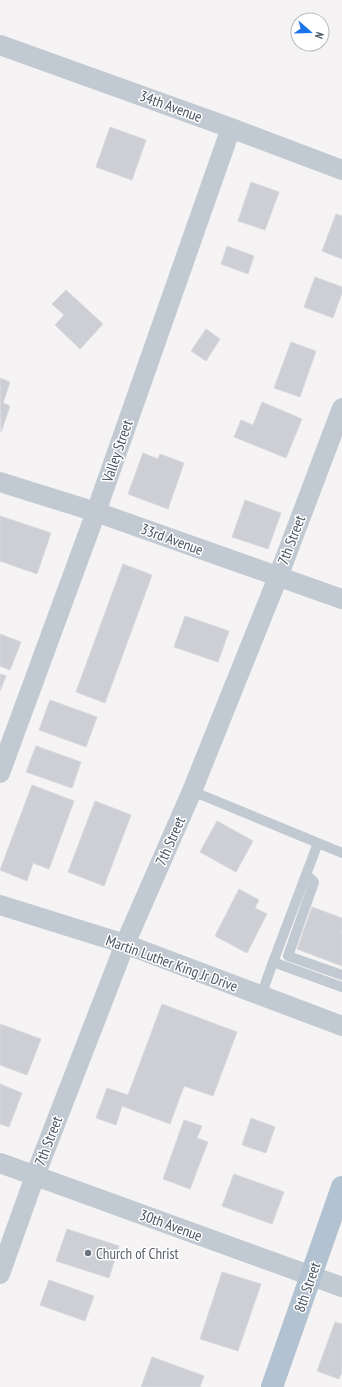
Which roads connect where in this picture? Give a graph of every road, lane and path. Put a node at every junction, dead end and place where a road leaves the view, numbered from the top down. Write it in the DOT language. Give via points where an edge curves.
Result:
graph roads {
  1 [pos="0,45"];
  2 [pos="231,128"];
  3 [pos="342,170"];
  4 [pos="342,408"];
  5 [pos="0,482"];
  6 [pos="96,512"];
  7 [pos="278,577"];
  8 [pos="342,599"];
  9 [pos="0,773"];
  10 [pos="192,791"];
  11 [pos="318,843"];
  12 [pos="342,853"];
  13 [pos="306,874"];
  14 [pos="0,905"];
  15 [pos="125,944"];
  16 [pos="273,962"];
  17 [pos="342,975"];
  18 [pos="342,987"];
  19 [pos="261,996"];
  20 [pos="342,1026"];
  21 [pos="0,1163"];
  22 [pos="35,1176"];
  23 [pos="342,1187"];
  24 [pos="0,1274"];
  25 [pos="311,1276"];
  26 [pos="342,1287"];
  27 [pos="272,1387"];
  1 -- 2 [label="street, 34th Avenue"];
  2 -- 3 [label="street, 34th Avenue"];
  2 -- 6 [label="street, Valley Street"];
  4 -- 7 [label="street, 7th Street"];
  5 -- 6 [label="street, 33rd Avenue"];
  6 -- 7 [label="street, 33rd Avenue"];
  6 -- 9 [label="street, Valley Street"];
  7 -- 8 [label="street, 33rd Avenue"];
  7 -- 10 [label="street, 7th Street"];
  10 -- 11 [label="lane"];
  10 -- 15 [label="street, 7th Street"];
  11 -- 12 [label="lane"];
  11 -- 13 [label="lane"];
  13 -- 16 [label="lane"];
  13 -- 17 [label="lane" via="314,882 288,956"];
  14 -- 15 [label="street, Martin Luther King Jr Drive"];
  15 -- 19 [label="street, Martin Luther King Jr Drive"];
  15 -- 22 [label="street, 7th Street"];
  16 -- 18 [label="lane"];
  16 -- 19 [label="lane"];
  19 -- 20 [label="street, Martin Luther King Jr Drive"];
  21 -- 22 [label="street, 30th Avenue"];
  22 -- 24 [label="street, 7th Street"];
  22 -- 25 [label="street, 30th Avenue"];
  23 -- 25 [label="main road, 8th Street"];
  25 -- 26 [label="street, 30th Avenue"];
  25 -- 27 [label="main road, 8th Street"];
}
